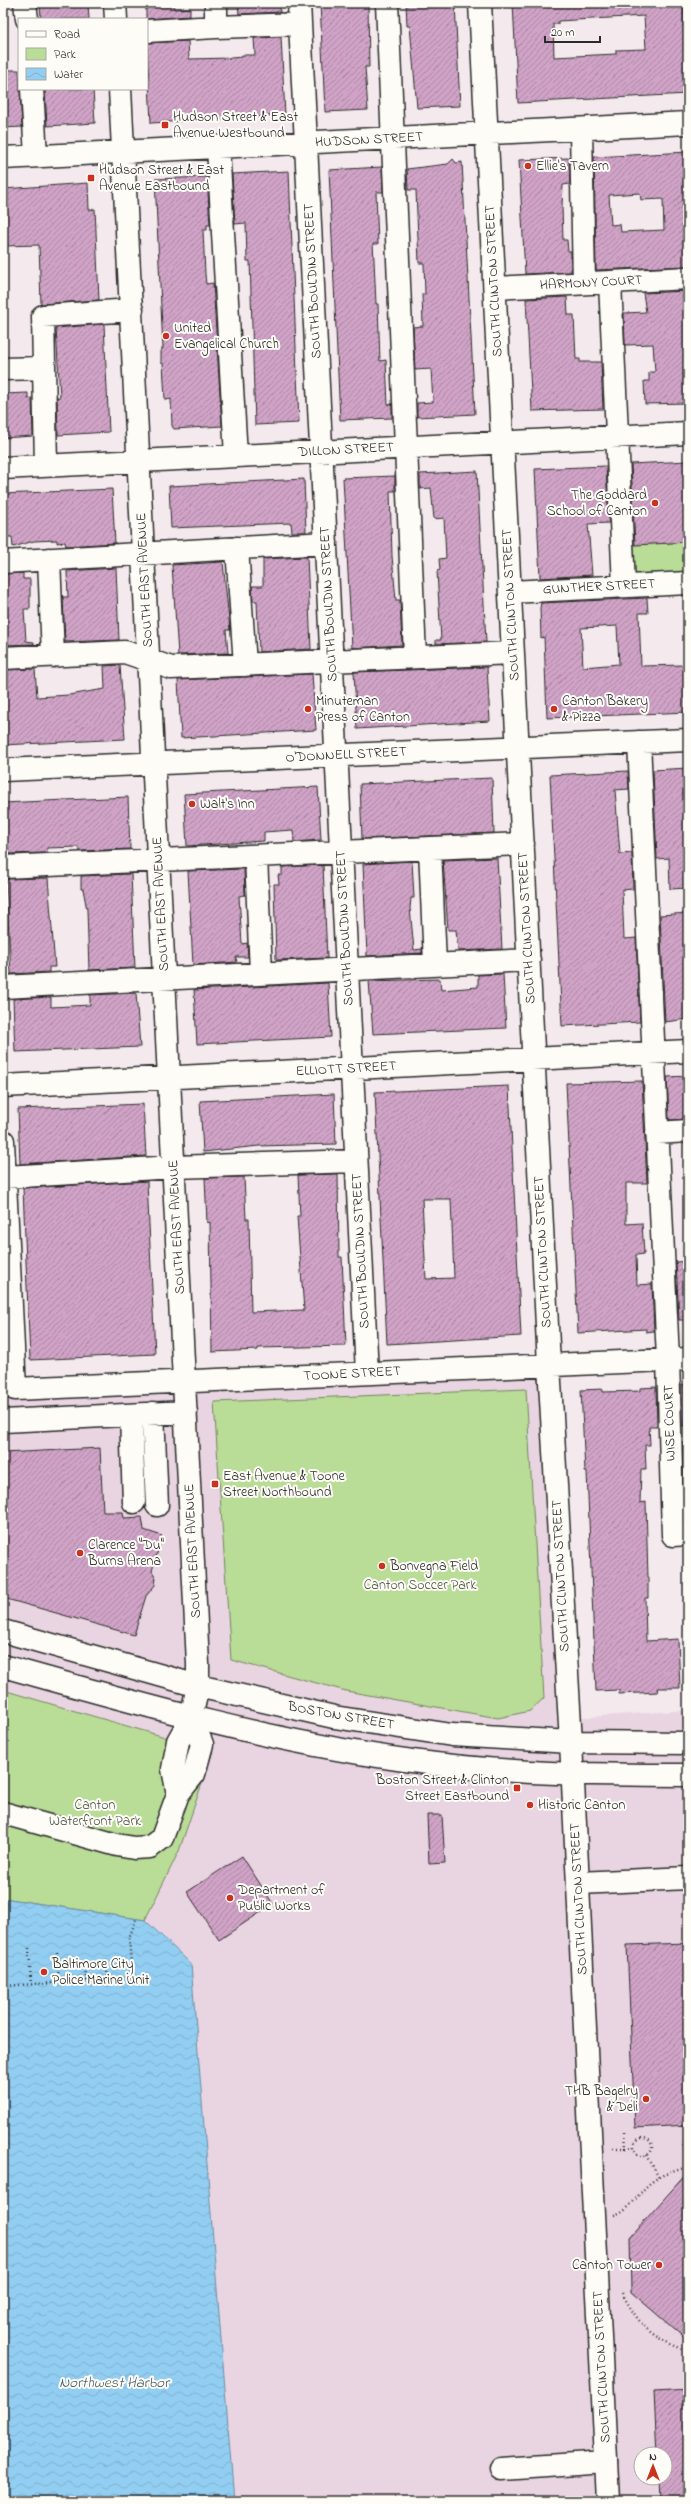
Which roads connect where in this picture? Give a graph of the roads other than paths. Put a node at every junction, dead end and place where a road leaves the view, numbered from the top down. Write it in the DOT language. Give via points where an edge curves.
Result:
graph roads {
  1 [pos="26,3"];
  2 [pos="116,3"];
  3 [pos="216,3"];
  4 [pos="387,3"];
  5 [pos="480,3"];
  6 [pos="299,14"];
  7 [pos="27,18"];
  8 [pos="116,18"];
  9 [pos="216,27"];
  10 [pos="148,31"];
  11 [pos="32,90"];
  12 [pos="120,90"];
  13 [pos="688,123"];
  14 [pos="581,129"];
  15 [pos="487,134"];
  16 [pos="392,138"];
  17 [pos="306,143"];
  18 [pos="218,147"];
  19 [pos="124,152"];
  20 [pos="36,156"];
  21 [pos="3,158"];
  22 [pos="688,278"];
  23 [pos="610,282"];
  24 [pos="584,283"];
  25 [pos="495,288"];
  26 [pos="132,310"];
  27 [pos="43,368"];
  28 [pos="3,370"];
  29 [pos="688,433"];
  30 [pos="618,437"];
  31 [pos="502,442"];
  32 [pos="406,447"];
  33 [pos="321,452"];
  34 [pos="236,456"];
  35 [pos="139,461"];
  36 [pos="46,466"];
  37 [pos="3,468"];
  38 [pos="326,543"];
  39 [pos="237,548"];
  40 [pos="144,553"];
  41 [pos="49,559"];
  42 [pos="3,562"];
  43 [pos="688,583"];
  44 [pos="624,586"];
  45 [pos="510,592"];
  46 [pos="513,653"];
  47 [pos="52,656"];
  48 [pos="415,657"];
  49 [pos="3,658"];
  50 [pos="149,660"];
  51 [pos="332,661"];
  52 [pos="245,665"];
  53 [pos="688,740"];
  54 [pos="640,742"];
  55 [pos="518,747"];
  56 [pos="336,755"];
  57 [pos="154,764"];
  58 [pos="3,770"];
  59 [pos="523,844"];
  60 [pos="430,848"];
  61 [pos="341,852"];
  62 [pos="256,856"];
  63 [pos="159,860"];
  64 [pos="3,868"];
  65 [pos="529,960"];
  66 [pos="435,964"];
  67 [pos="347,969"];
  68 [pos="261,973"];
  69 [pos="165,978"];
  70 [pos="3,987"];
  71 [pos="688,1052"];
  72 [pos="653,1053"];
  73 [pos="533,1060"];
  74 [pos="352,1069"];
  75 [pos="169,1078"];
  76 [pos="3,1086"];
  77 [pos="688,1131"];
  78 [pos="657,1133"];
  79 [pos="3,1141"];
  80 [pos="356,1161"];
  81 [pos="174,1167"];
  82 [pos="4,1189"];
  83 [pos="678,1359"];
  84 [pos="549,1365"];
  85 [pos="367,1373"];
  86 [pos="184,1382"];
  87 [pos="186,1412"];
  88 [pos="153,1413"];
  89 [pos="131,1415"];
  90 [pos="3,1421"];
  91 [pos="134,1502"];
  92 [pos="157,1505"];
  93 [pos="681,1535"];
  94 [pos="3,1631"];
  95 [pos="3,1666"];
  96 [pos="198,1686"];
  97 [pos="191,1718"];
  98 [pos="571,1742"];
  99 [pos="688,1743"];
  100 [pos="572,1774"];
  101 [pos="688,1775"];
  102 [pos="3,1814"];
  103 [pos="688,1878"];
  104 [pos="578,1883"];
  105 [pos="606,2462"];
  106 [pos="501,2469"];
  107 [pos="608,2501"];
  1 -- 7 [label="street"];
  2 -- 8 [label="street"];
  3 -- 9 [label="street"];
  4 -- 16 [label="street"];
  5 -- 15 [label="street, SOUTH CLINTON STREET"];
  6 -- 9 [label="street"];
  6 -- 17 [label="street, SOUTH BOULDIN STREET"];
  9 -- 10 [label="street"];
  11 -- 20 [label="street"];
  12 -- 19 [label="street, SOUTH EAST AVENUE"];
  13 -- 14 [label="street, HUDSON STREET"];
  14 -- 15 [label="street, HUDSON STREET"];
  14 -- 24 [label="street"];
  15 -- 16 [label="street, HUDSON STREET"];
  15 -- 25 [label="street, SOUTH CLINTON STREET"];
  16 -- 17 [label="street, HUDSON STREET"];
  16 -- 32 [label="street"];
  17 -- 18 [label="street, HUDSON STREET"];
  17 -- 33 [label="street, SOUTH BOULDIN STREET"];
  18 -- 19 [label="street, HUDSON STREET"];
  18 -- 34 [label="street"];
  19 -- 20 [label="street, HUDSON STREET"];
  19 -- 26 [label="street, SOUTH EAST AVENUE"];
  20 -- 21 [label="street, HUDSON STREET"];
  22 -- 23 [label="street, HARMONY COURT"];
  23 -- 24 [label="street, HARMONY COURT"];
  23 -- 30 [label="street"];
  24 -- 25 [label="street, HARMONY COURT"];
  25 -- 31 [label="street, SOUTH CLINTON STREET"];
  26 -- 27 [label="street" via="43,316"];
  26 -- 35 [label="street, SOUTH EAST AVENUE"];
  27 -- 28 [label="street"];
  27 -- 36 [label="street"];
  29 -- 30 [label="street, DILLON STREET"];
  30 -- 31 [label="street, DILLON STREET"];
  30 -- 44 [label="street"];
  31 -- 32 [label="street, DILLON STREET"];
  31 -- 45 [label="street, SOUTH CLINTON STREET"];
  32 -- 33 [label="street, DILLON STREET"];
  32 -- 48 [label="street"];
  33 -- 34 [label="street, DILLON STREET"];
  33 -- 38 [label="street, SOUTH BOULDIN STREET"];
  34 -- 35 [label="street, DILLON STREET"];
  35 -- 36 [label="street, DILLON STREET"];
  35 -- 40 [label="street, SOUTH EAST AVENUE"];
  36 -- 37 [label="street, DILLON STREET"];
  38 -- 39 [label="street"];
  38 -- 51 [label="street, SOUTH BOULDIN STREET"];
  39 -- 40 [label="street"];
  39 -- 52 [label="street"];
  40 -- 41 [label="street"];
  40 -- 50 [label="street, SOUTH EAST AVENUE"];
  41 -- 42 [label="street"];
  41 -- 47 [label="street"];
  43 -- 44 [label="street, GUNTHER STREET"];
  44 -- 45 [label="street, GUNTHER STREET"];
  45 -- 46 [label="street, SOUTH CLINTON STREET"];
  46 -- 48 [label="street"];
  46 -- 55 [label="street, SOUTH CLINTON STREET"];
  47 -- 49 [label="street"];
  47 -- 50 [label="street" via="125,652"];
  48 -- 51 [label="street"];
  50 -- 52 [label="street" via="171,668"];
  50 -- 57 [label="street, SOUTH EAST AVENUE"];
  51 -- 52 [label="street"];
  51 -- 56 [label="street, SOUTH BOULDIN STREET"];
  53 -- 54 [label="street, O'DONNELL STREET"];
  54 -- 55 [label="street, O'DONNELL STREET"];
  54 -- 72 [label="street, WISE COURT"];
  55 -- 56 [label="street, O'DONNELL STREET"];
  55 -- 59 [label="street, SOUTH CLINTON STREET"];
  56 -- 57 [label="street, O'DONNELL STREET"];
  56 -- 61 [label="street, SOUTH BOULDIN STREET"];
  57 -- 58 [label="street, O'DONNELL STREET"];
  57 -- 63 [label="street, SOUTH EAST AVENUE"];
  59 -- 60 [label="street"];
  59 -- 65 [label="street, SOUTH CLINTON STREET"];
  60 -- 61 [label="street"];
  60 -- 66 [label="street"];
  61 -- 62 [label="street"];
  61 -- 67 [label="street, SOUTH BOULDIN STREET"];
  62 -- 63 [label="street"];
  62 -- 68 [label="street"];
  63 -- 64 [label="street"];
  63 -- 69 [label="street, SOUTH EAST AVENUE"];
  65 -- 66 [label="street"];
  65 -- 73 [label="street, SOUTH CLINTON STREET"];
  66 -- 67 [label="street"];
  67 -- 68 [label="street"];
  67 -- 74 [label="street, SOUTH BOULDIN STREET"];
  68 -- 69 [label="street"];
  69 -- 70 [label="street"];
  69 -- 75 [label="street, SOUTH EAST AVENUE"];
  71 -- 72 [label="street, ELLIOTT STREET"];
  72 -- 73 [label="street, ELLIOTT STREET"];
  72 -- 78 [label="street, WISE COURT"];
  73 -- 74 [label="street, ELLIOTT STREET"];
  73 -- 84 [label="street, SOUTH CLINTON STREET"];
  74 -- 75 [label="street, ELLIOTT STREET"];
  74 -- 80 [label="street, SOUTH BOULDIN STREET"];
  75 -- 76 [label="street, ELLIOTT STREET"];
  75 -- 81 [label="street, SOUTH EAST AVENUE"];
  77 -- 78 [label="street"];
  78 -- 83 [label="street, WISE COURT"];
  79 -- 82 [label="street"];
  80 -- 81 [label="street"];
  80 -- 85 [label="street, SOUTH BOULDIN STREET"];
  81 -- 82 [label="street"];
  81 -- 86 [label="street, SOUTH EAST AVENUE"];
  82 -- 86 [label="street, TOONE STREET" via="15,1389"];
  83 -- 84 [label="street, TOONE STREET"];
  83 -- 93 [label="street, WISE COURT"];
  84 -- 85 [label="street, TOONE STREET"];
  84 -- 98 [label="street, SOUTH CLINTON STREET"];
  85 -- 86 [label="street, TOONE STREET"];
  86 -- 87 [label="street, SOUTH EAST AVENUE"];
  87 -- 88 [label="street"];
  87 -- 96 [label="street, SOUTH EAST AVENUE"];
  88 -- 89 [label="street"];
  88 -- 92 [label="street"];
  89 -- 90 [label="street"];
  89 -- 91 [label="street"];
  94 -- 96 [label="street, BOSTON STREET"];
  95 -- 97 [label="street"];
  96 -- 97 [label="street, SOUTH EAST AVENUE"];
  96 -- 98 [label="street, BOSTON STREET" via="334,1717 452,1735"];
  97 -- 100 [label="street" via="277,1738 410,1761 503,1771"];
  97 -- 102 [label="street" via="202,1744 194,1774 178,1794 162,1838 150,1848 117,1845"];
  98 -- 99 [label="street, BOSTON STREET"];
  98 -- 100 [label="street, SOUTH CLINTON STREET"];
  100 -- 101 [label="street"];
  100 -- 104 [label="street, SOUTH CLINTON STREET"];
  103 -- 104 [label="street"];
  104 -- 105 [label="street, SOUTH CLINTON STREET"];
  105 -- 106 [label="street"];
  105 -- 107 [label="street, SOUTH CLINTON STREET"];
}
